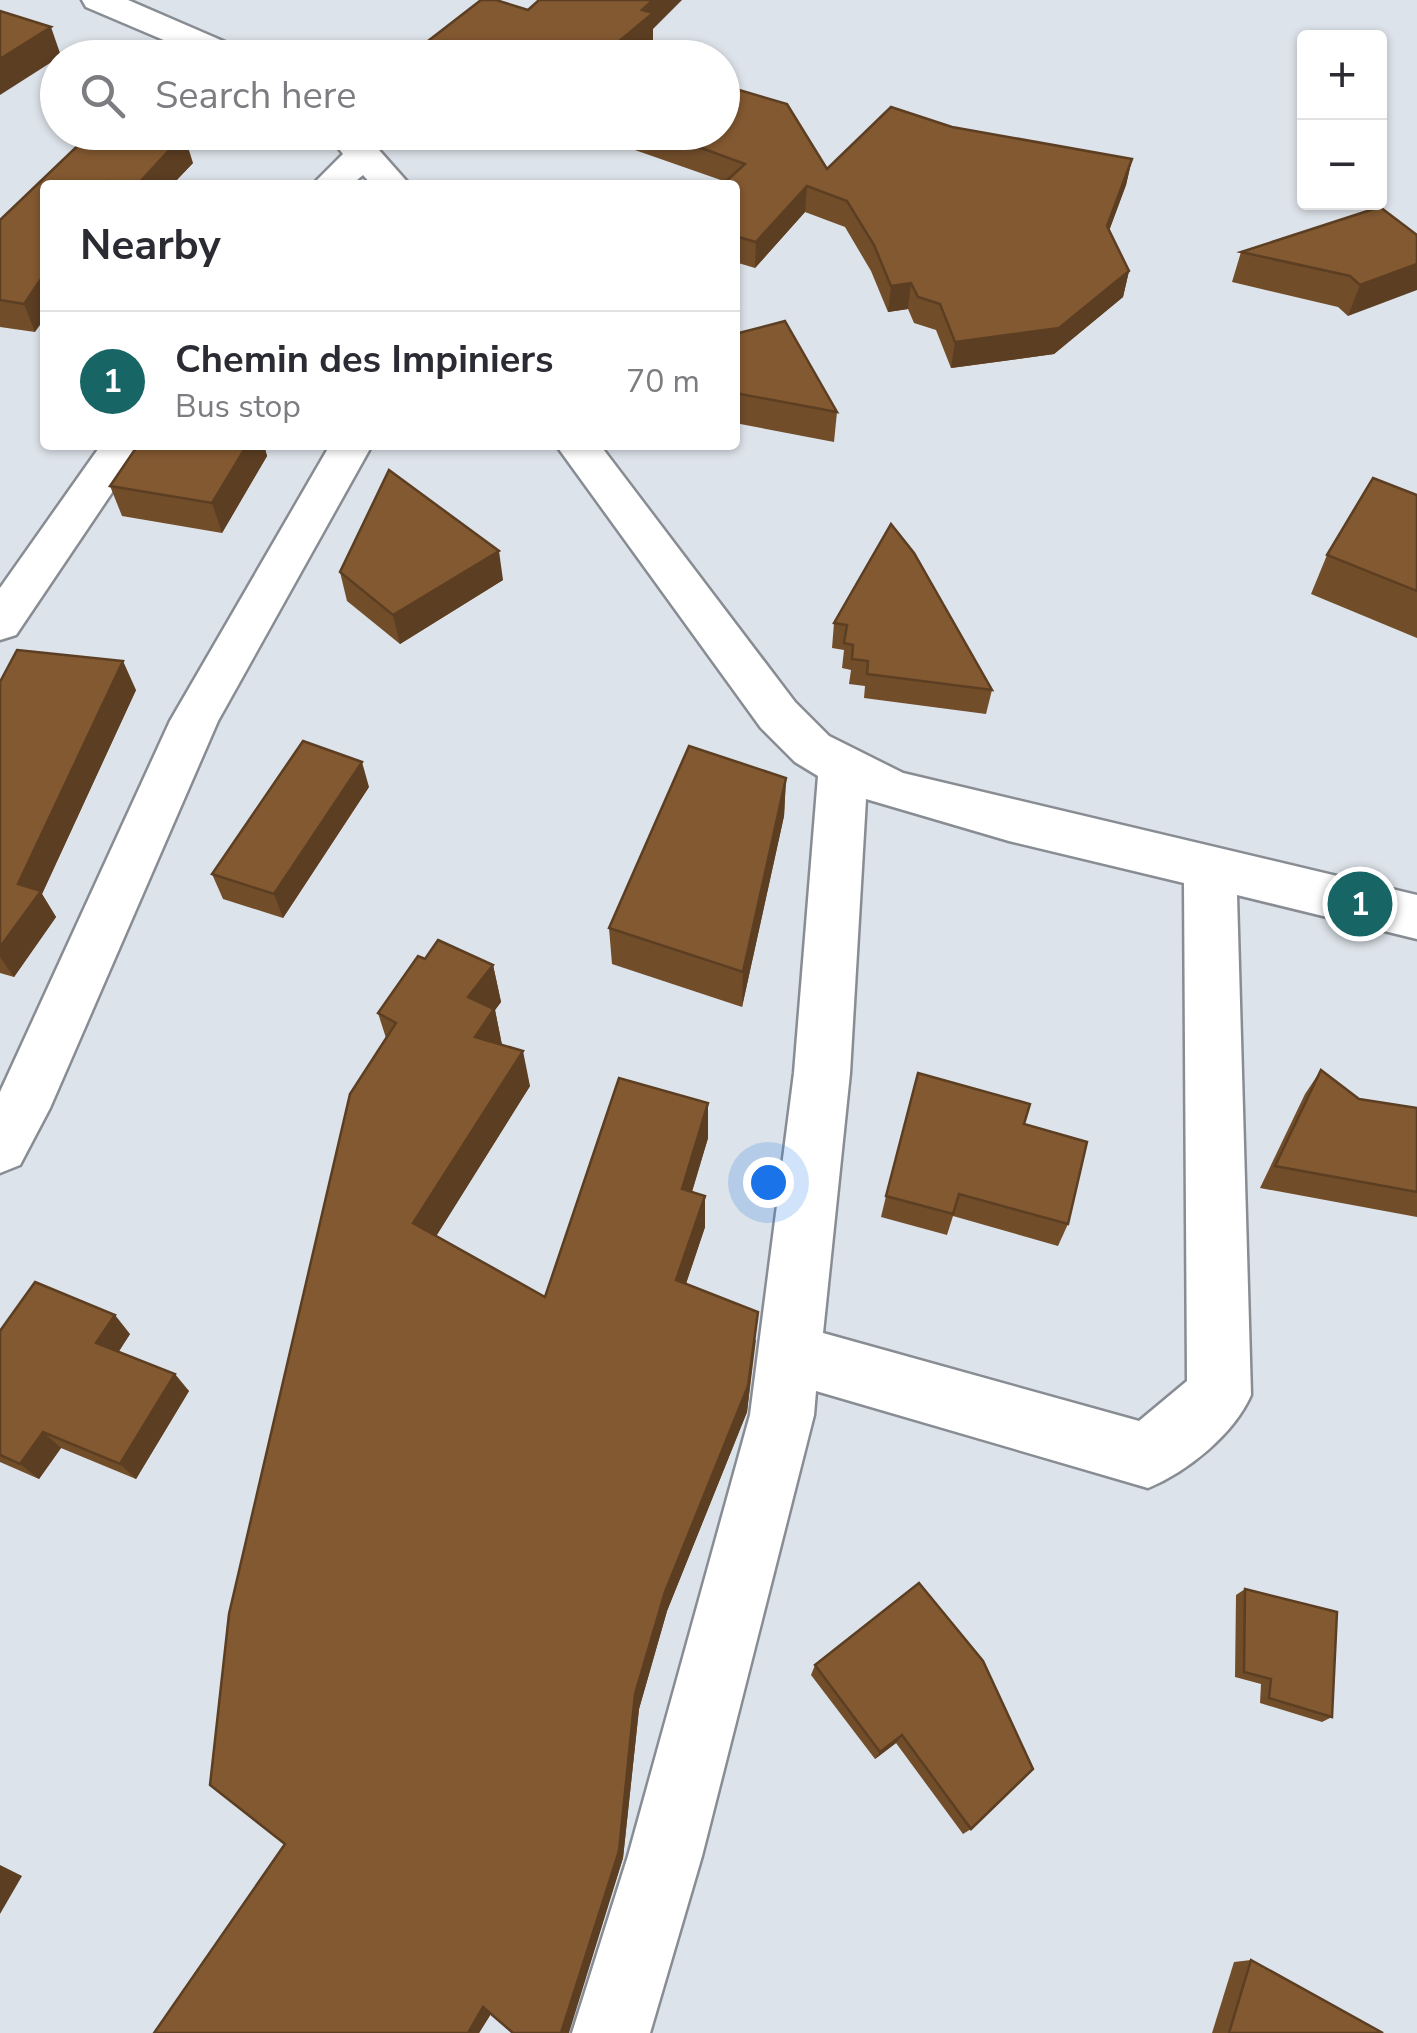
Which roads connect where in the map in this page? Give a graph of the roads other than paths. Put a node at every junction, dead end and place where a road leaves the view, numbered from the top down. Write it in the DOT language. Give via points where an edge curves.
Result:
graph roads {
  1 [pos="98,0"];
  2 [pos="199,40"];
  3 [pos="350,150"];
  4 [pos="360,150"];
  5 [pos="333,180"];
  6 [pos="387,180"];
  7 [pos="120,450"];
  8 [pos="349,450"];
  9 [pos="581,450"];
  10 [pos="0,623"];
  11 [pos="843,768"];
  12 [pos="1210,868"];
  13 [pos="1417,917"];
  14 [pos="0,1148"];
  15 [pos="788,1354"];
  16 [pos="611,2033"];
  1 -- 2 [label="street"];
  3 -- 5 [label="street"];
  4 -- 6 [label="street"];
  7 -- 10 [label="street"];
  8 -- 14 [label="street" via="194,721"];
  9 -- 11 [label="street" via="778,715"];
  11 -- 12 [label="street" via="940,804"];
  11 -- 15 [label="street" via="822,1074"];
  12 -- 13 [label="street"];
  12 -- 15 [label="street" via="1218,1395 1148,1456"];
  15 -- 16 [label="street" via="782,1416"];
}
